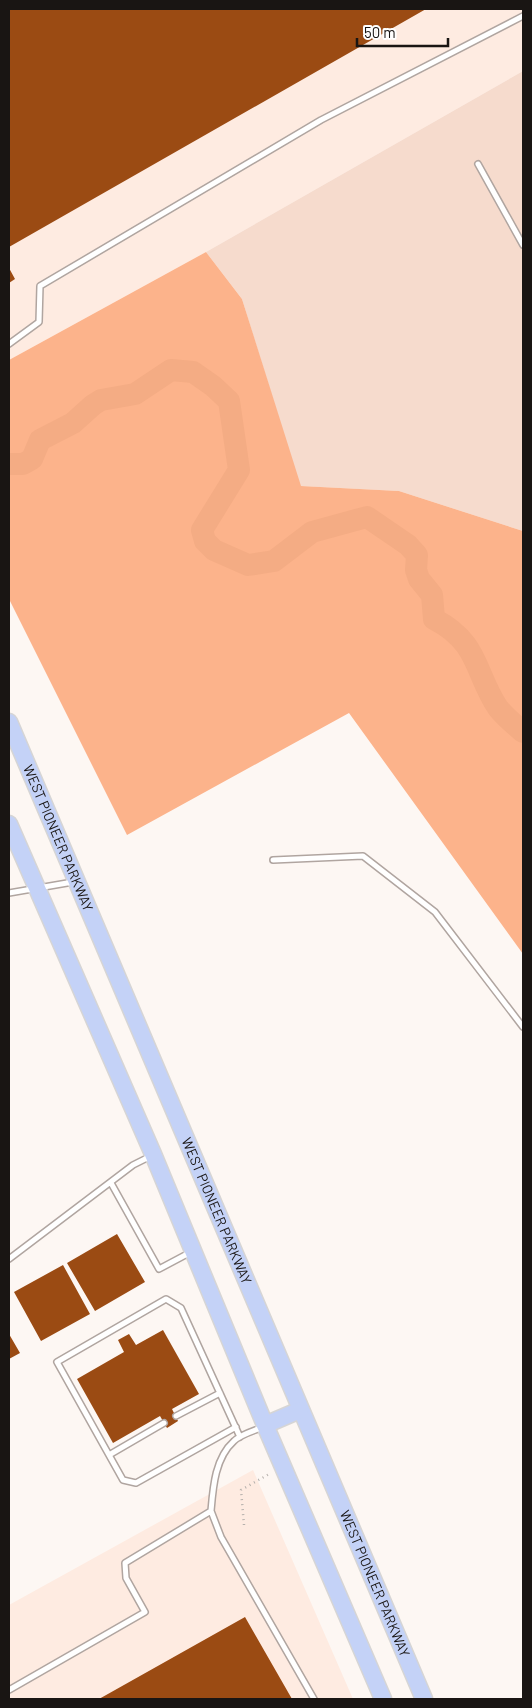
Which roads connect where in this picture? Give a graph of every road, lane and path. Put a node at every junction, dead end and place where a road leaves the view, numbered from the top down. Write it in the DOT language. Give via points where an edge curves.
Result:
graph roads {
  1 [pos="523,16"];
  2 [pos="478,164"];
  3 [pos="523,245"];
  4 [pos="9,344"];
  5 [pos="9,722"];
  6 [pos="9,824"];
  7 [pos="272,860"];
  8 [pos="76,881"];
  9 [pos="36,890"];
  10 [pos="9,893"];
  11 [pos="523,1027"];
  12 [pos="153,1154"];
  13 [pos="111,1183"];
  14 [pos="193,1251"];
  15 [pos="9,1259"];
  16 [pos="220,1393"];
  17 [pos="300,1410"];
  18 [pos="176,1416"];
  19 [pos="164,1423"];
  20 [pos="265,1425"];
  21 [pos="236,1427"];
  22 [pos="240,1437"];
  23 [pos="109,1455"];
  24 [pos="272,1473"];
  25 [pos="211,1511"];
  26 [pos="244,1525"];
  27 [pos="9,1690"];
  28 [pos="314,1699"];
  29 [pos="383,1699"];
  30 [pos="424,1699"];
  1 -- 4 [label="lane" via="321,120 40,286 39,322"];
  2 -- 3 [label="lane"];
  5 -- 8 [label="main road, WEST PIONEER PARKWAY"];
  6 -- 9 [label="main road"];
  7 -- 11 [label="lane" via="363,856 435,912"];
  8 -- 9 [label="lane"];
  8 -- 17 [label="main road, WEST PIONEER PARKWAY"];
  9 -- 10 [label="lane"];
  9 -- 12 [label="main road"];
  12 -- 13 [label="lane"];
  12 -- 14 [label="main road"];
  13 -- 14 [label="lane" via="159,1269"];
  13 -- 15 [label="lane"];
  14 -- 20 [label="main road"];
  16 -- 18 [label="lane"];
  16 -- 21 [label="lane"];
  16 -- 23 [label="lane" via="181,1308 166,1299 151,1306 57,1362"];
  17 -- 20 [label="main road"];
  17 -- 30 [label="main road, WEST PIONEER PARKWAY"];
  19 -- 23 [label="lane"];
  20 -- 22 [label="lane"];
  20 -- 29 [label="main road"];
  21 -- 22 [label="lane"];
  21 -- 23 [label="lane" via="136,1483 123,1480"];
  22 -- 25 [label="lane" via="234,1440 220,1460 213,1484"];
  24 -- 26 [label="path" via="241,1490"];
  25 -- 27 [label="lane" via="125,1563 126,1578 145,1612"];
  25 -- 28 [label="lane" via="221,1537"];
}
